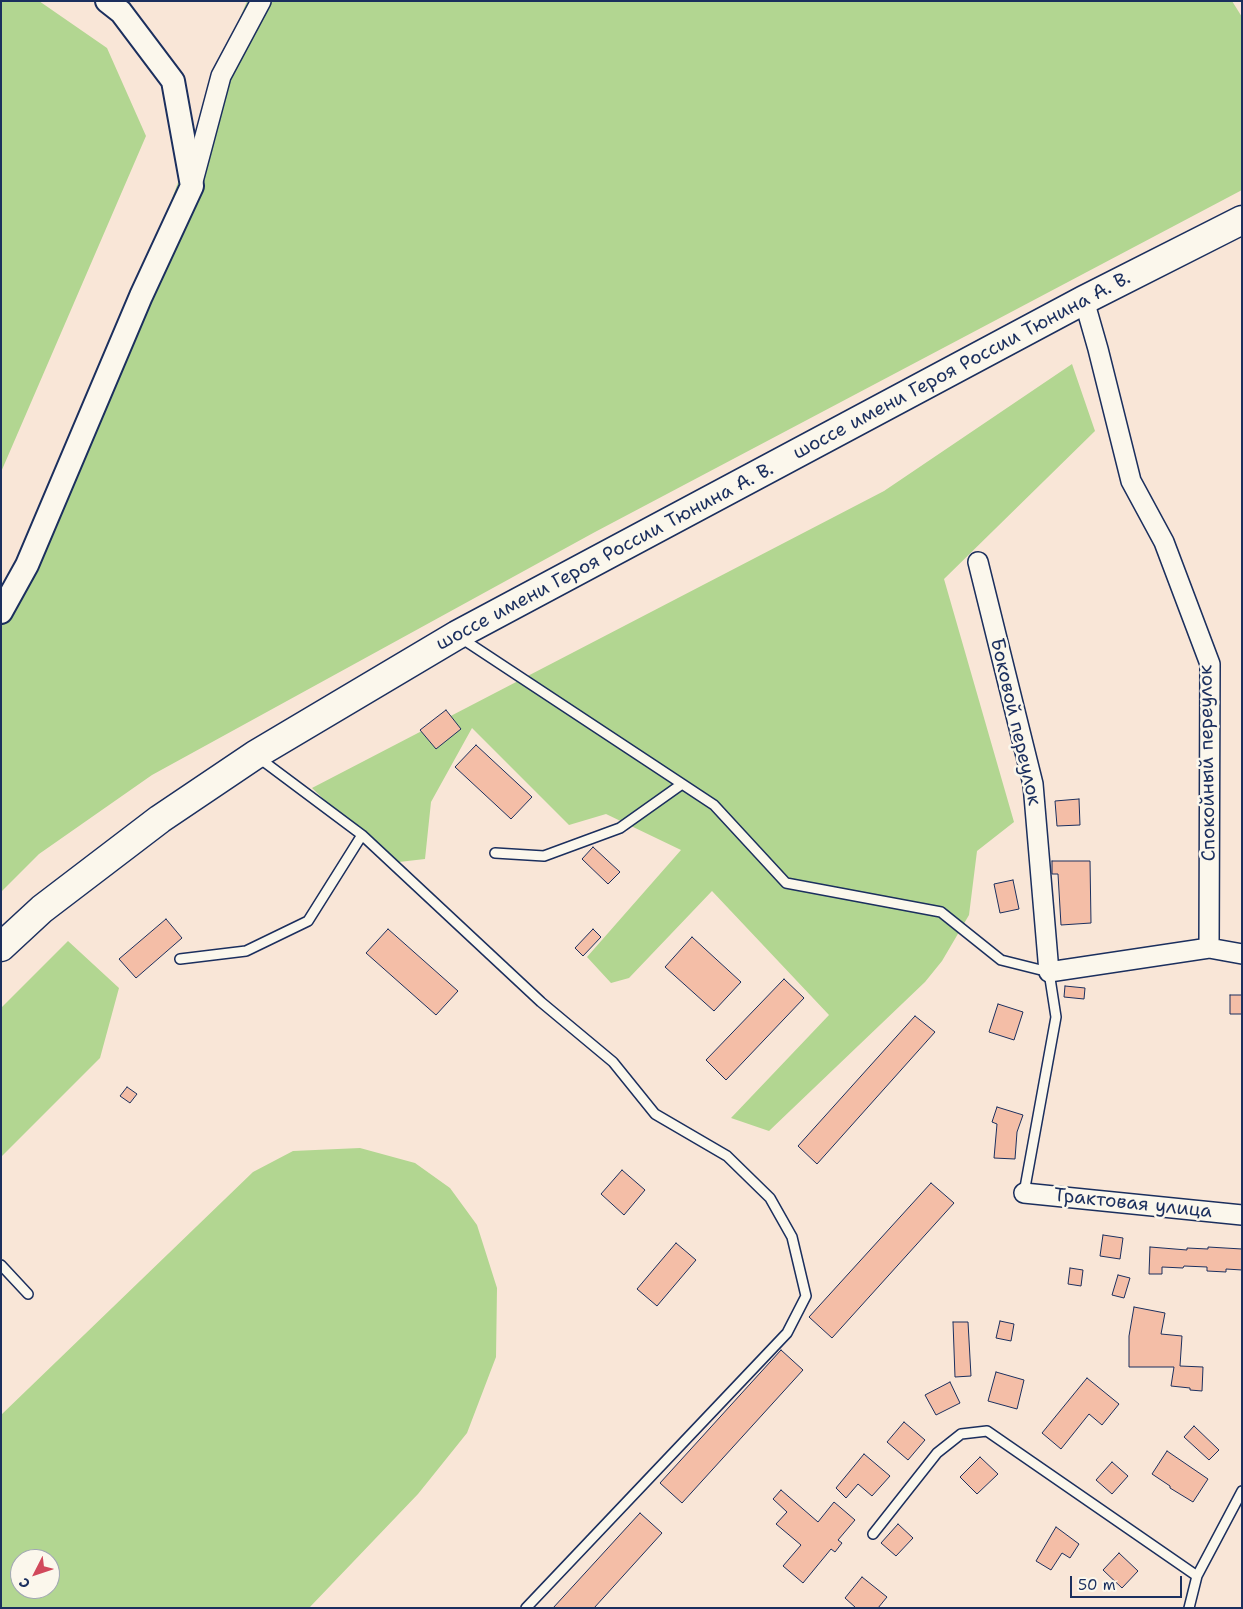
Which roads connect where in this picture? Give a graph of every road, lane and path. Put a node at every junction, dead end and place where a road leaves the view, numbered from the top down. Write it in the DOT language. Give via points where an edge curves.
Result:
graph roads {
  1 [pos="107,1"];
  2 [pos="260,1"];
  3 [pos="192,186"];
  4 [pos="1242,220"];
  5 [pos="1084,300"];
  6 [pos="978,562"];
  7 [pos="1,612"];
  8 [pos="457,636"];
  9 [pos="255,755"];
  10 [pos="682,784"];
  11 [pos="362,835"];
  12 [pos="495,853"];
  13 [pos="1,947"];
  14 [pos="1209,948"];
  15 [pos="1242,954"];
  16 [pos="180,959"];
  17 [pos="1049,972"];
  18 [pos="1024,1193"];
  19 [pos="1242,1215"];
  20 [pos="1,1265"];
  21 [pos="28,1294"];
  22 [pos="1242,1491"];
  23 [pos="872,1534"];
  24 [pos="1197,1576"];
  25 [pos="526,1608"];
  26 [pos="1189,1608"];
  1 -- 3 [label="street" via="121,12 173,81"];
  2 -- 3 [label="street" via="221,76"];
  3 -- 7 [label="street" via="141,296 27,565"];
  4 -- 5 [label="main road, шоссе имени Героя России Тюнина А. В."];
  5 -- 8 [label="main road, шоссе имени Героя России Тюнина А. В."];
  5 -- 14 [label="street, Спокойный переулок" via="1131,481 1164,542 1210,664"];
  6 -- 17 [label="street, Боковой переулок" via="1034,784"];
  8 -- 9 [label="main road, шоссе имени Героя России Тюнина А. В."];
  8 -- 10 [label="lane"];
  9 -- 11 [label="lane"];
  9 -- 13 [label="main road, шоссе имени Героя России Тюнина А. В." via="160,819 42,909"];
  10 -- 12 [label="lane" via="620,828 544,856"];
  10 -- 17 [label="lane" via="714,804 786,884 941,912 1001,960"];
  11 -- 16 [label="lane" via="308,921 246,951"];
  11 -- 25 [label="lane" via="541,1002 614,1062 655,1114 727,1156 770,1198 792,1237 806,1296 787,1333"];
  14 -- 15 [label="street"];
  14 -- 17 [label="street"];
  17 -- 18 [label="lane" via="1056,1017"];
  18 -- 19 [label="street, Трактовая улица"];
  20 -- 21 [label="lane"];
  22 -- 24 [label="lane"];
  23 -- 24 [label="lane" via="937,1453 961,1434 987,1431"];
  24 -- 26 [label="lane"];
}
